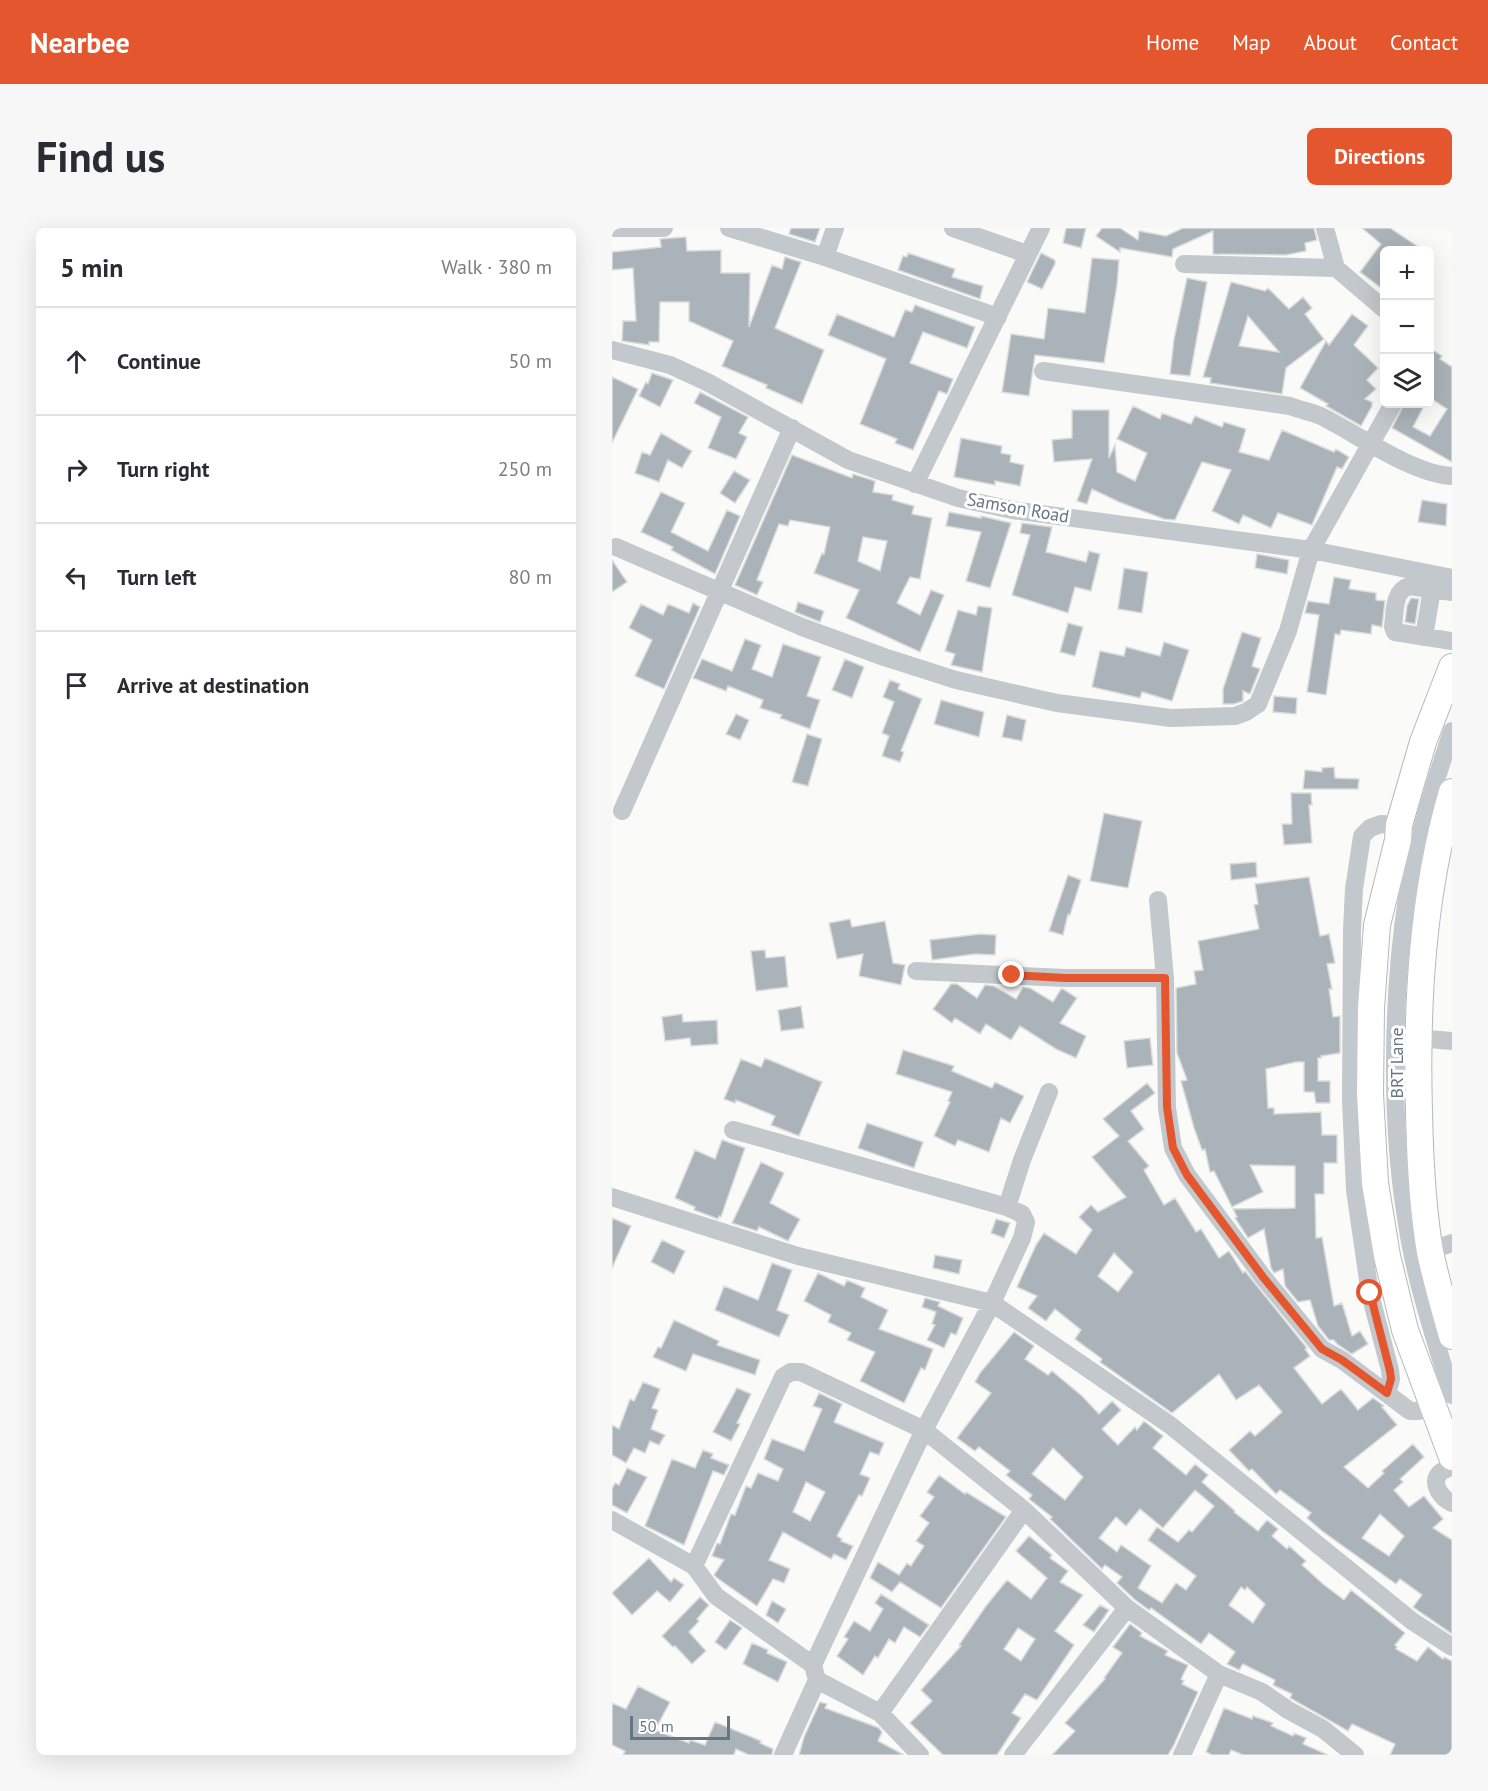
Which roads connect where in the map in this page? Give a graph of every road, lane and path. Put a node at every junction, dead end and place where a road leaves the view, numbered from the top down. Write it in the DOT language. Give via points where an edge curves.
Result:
graph roads {
  1 [pos="614,228"];
  2 [pos="664,228"];
  3 [pos="729,228"];
  4 [pos="835,228"];
  5 [pos="953,228"];
  6 [pos="1041,228"];
  7 [pos="1325,228"];
  8 [pos="1027,254"];
  9 [pos="825,257"];
  10 [pos="1184,264"];
  11 [pos="1336,268"];
  12 [pos="1380,306"];
  13 [pos="999,317"];
  14 [pos="612,350"];
  15 [pos="1043,371"];
  16 [pos="1391,408"];
  17 [pos="792,428"];
  18 [pos="1369,443"];
  19 [pos="1452,476"];
  20 [pos="915,484"];
  21 [pos="616,547"];
  22 [pos="1311,550"];
  23 [pos="1452,578"];
  24 [pos="1432,589"];
  25 [pos="720,592"];
  26 [pos="1452,592"];
  27 [pos="1424,637"];
  28 [pos="1452,641"];
  29 [pos="1452,667"];
  30 [pos="1452,731"];
  31 [pos="1434,746"];
  32 [pos="1452,792"];
  33 [pos="622,811"];
  34 [pos="1399,825"];
  35 [pos="1158,900"];
  36 [pos="916,971"];
  37 [pos="1165,978"];
  38 [pos="1417,1038"];
  39 [pos="1452,1041"];
  40 [pos="1049,1092"];
  41 [pos="733,1130"];
  42 [pos="612,1197"];
  43 [pos="1007,1207"];
  44 [pos="1441,1247"];
  45 [pos="992,1303"];
  46 [pos="1452,1335"];
  47 [pos="1387,1393"];
  48 [pos="1442,1401"];
  49 [pos="924,1430"];
  50 [pos="1452,1457"];
  51 [pos="1452,1466"];
  52 [pos="1452,1503"];
  53 [pos="1024,1510"];
  54 [pos="612,1520"];
  55 [pos="694,1566"];
  56 [pos="1127,1608"];
  57 [pos="1452,1647"];
  58 [pos="815,1673"];
  59 [pos="1220,1674"];
  60 [pos="879,1713"];
  61 [pos="783,1755"];
  62 [pos="920,1755"];
  63 [pos="1013,1755"];
  64 [pos="1182,1755"];
  65 [pos="1355,1755"];
  1 -- 2 [label="street"];
  3 -- 9 [label="street"];
  4 -- 9 [label="street"];
  5 -- 8 [label="street"];
  6 -- 8 [label="street"];
  7 -- 11 [label="street"];
  8 -- 13 [label="street"];
  9 -- 13 [label="street"];
  10 -- 11 [label="street"];
  11 -- 12 [label="street"];
  13 -- 20 [label="street"];
  14 -- 17 [label="street, Samson Road" via="670,365"];
  15 -- 18 [label="street" via="1290,406 1320,416"];
  16 -- 18 [label="street"];
  17 -- 20 [label="street, Samson Road" via="848,460"];
  17 -- 25 [label="street"];
  18 -- 19 [label="street" via="1422,468"];
  18 -- 22 [label="street"];
  20 -- 22 [label="street, Samson Road" via="1012,510"];
  21 -- 25 [label="street"];
  22 -- 23 [label="street, Samson Road"];
  22 -- 25 [label="street" via="1288,631 1258,704 1235,716 1171,718 1057,703 956,680 802,627"];
  24 -- 26 [label="street"];
  24 -- 27 [label="street"];
  24 -- 27 [label="street" via="1409,586 1398,593 1395,632"];
  25 -- 33 [label="street"];
  27 -- 28 [label="street"];
  29 -- 31 [label="highway" via="1441,697"];
  30 -- 31 [label="street, BRT Lane"];
  31 -- 34 [label="highway"];
  31 -- 48 [label="street, BRT Lane" via="1425,822 1408,896 1400,957 1396,1091 1407,1224"];
  32 -- 38 [label="highway" via="1433,873"];
  34 -- 47 [label="street" via="1381,824 1362,836 1352,930 1354,1190 1370,1293 1390,1371"];
  34 -- 48 [label="highway" via="1377,925 1371,1008 1370,1105 1375,1183 1405,1330"];
  35 -- 37 [label="street"];
  36 -- 37 [label="street"];
  37 -- 47 [label="street" via="1167,1107 1173,1148 1187,1175 1322,1349"];
  38 -- 39 [label="street"];
  38 -- 44 [label="highway" via="1421,1175"];
  40 -- 43 [label="street"];
  41 -- 43 [label="street"];
  42 -- 45 [label="street" via="798,1256"];
  43 -- 45 [label="street" via="1022,1214 1026,1222"];
  44 -- 46 [label="highway"];
  45 -- 49 [label="street"];
  45 -- 57 [label="street" via="1170,1425 1412,1621"];
  47 -- 48 [label="street" via="1410,1410 1418,1411"];
  48 -- 50 [label="highway"];
  49 -- 53 [label="street"];
  49 -- 55 [label="street" via="801,1372 791,1372 783,1377"];
  49 -- 58 [label="street"];
  51 -- 52 [label="street" via="1439,1474 1436,1482 1440,1494"];
  53 -- 56 [label="street"];
  53 -- 60 [label="street"];
  54 -- 55 [label="street"];
  55 -- 58 [label="street" via="716,1596"];
  56 -- 59 [label="street"];
  56 -- 63 [label="street"];
  58 -- 60 [label="street"];
  58 -- 61 [label="street"];
  59 -- 64 [label="street"];
  59 -- 65 [label="street" via="1262,1692"];
  60 -- 62 [label="street"];
}
